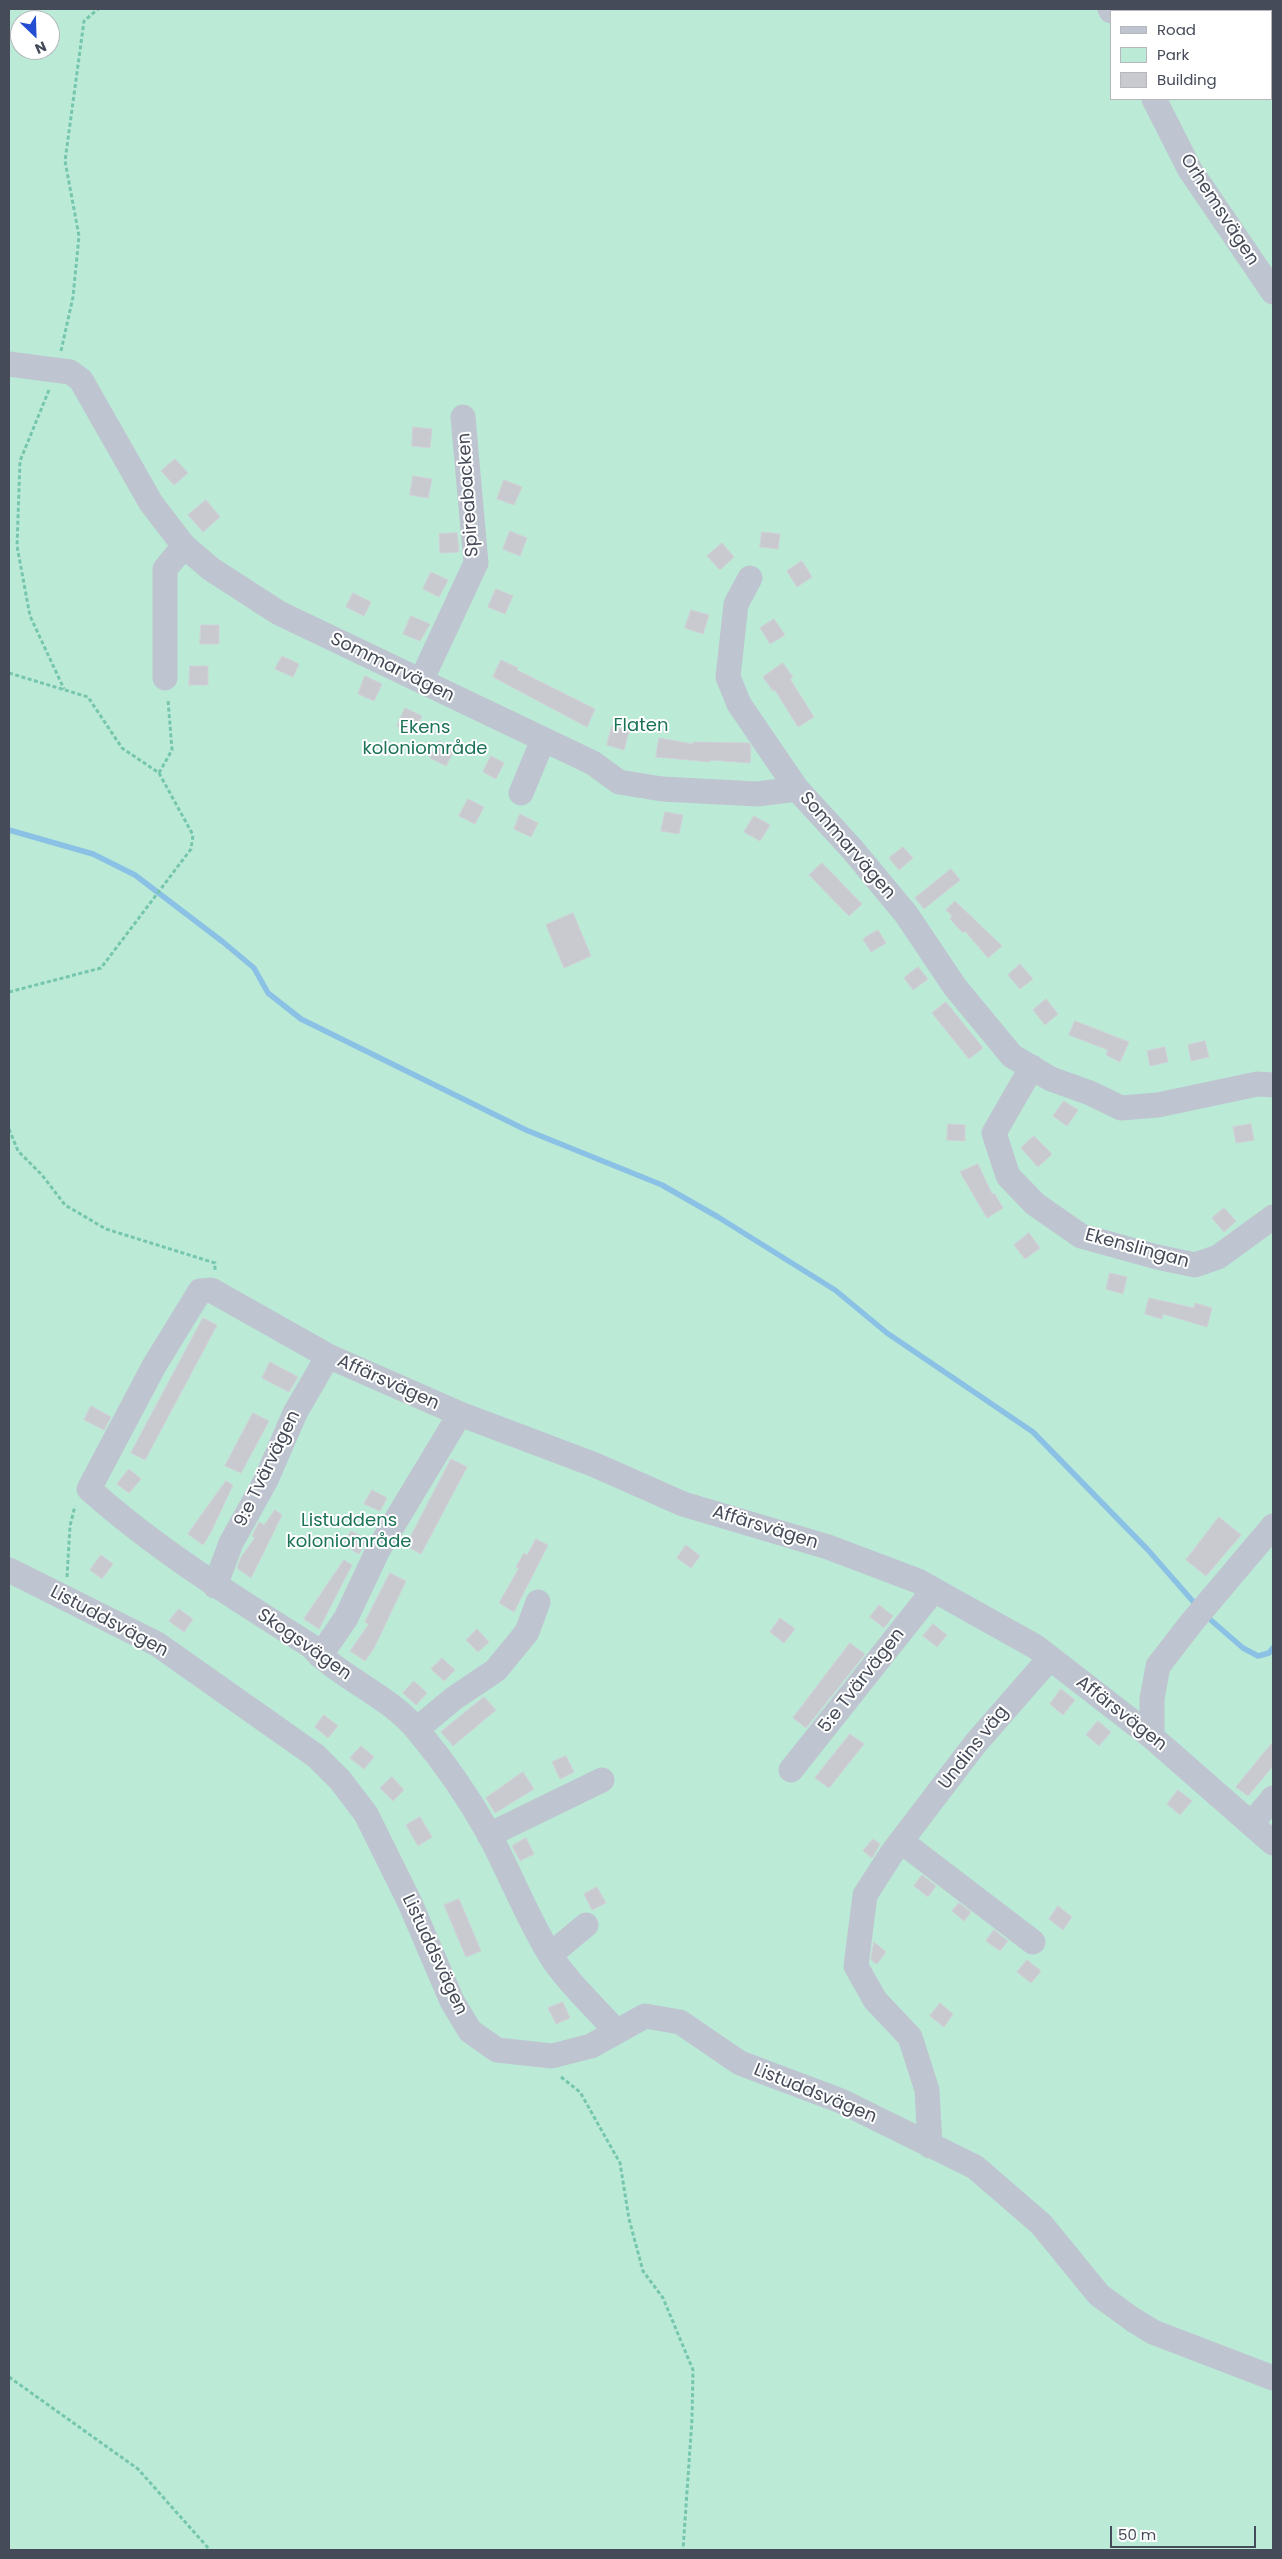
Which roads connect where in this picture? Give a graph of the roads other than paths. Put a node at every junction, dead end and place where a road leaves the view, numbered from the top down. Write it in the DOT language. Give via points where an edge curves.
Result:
graph roads {
  1 [pos="1155,100"];
  2 [pos="1273,292"];
  3 [pos="9,364"];
  4 [pos="463,417"];
  5 [pos="184,546"];
  6 [pos="750,578"];
  7 [pos="165,678"];
  8 [pos="421,681"];
  9 [pos="543,740"];
  10 [pos="797,789"];
  11 [pos="521,793"];
  12 [pos="1032,1068"];
  13 [pos="1273,1084"];
  14 [pos="1273,1217"];
  15 [pos="328,1356"];
  16 [pos="460,1414"];
  17 [pos="89,1489"];
  18 [pos="1273,1526"];
  19 [pos="9,1570"];
  20 [pos="215,1586"];
  21 [pos="933,1591"];
  22 [pos="538,1602"];
  23 [pos="320,1656"];
  24 [pos="1050,1658"];
  25 [pos="417,1729"];
  26 [pos="1152,1737"];
  27 [pos="791,1770"];
  28 [pos="602,1780"];
  29 [pos="1273,1798"];
  30 [pos="1251,1824"];
  31 [pos="489,1835"];
  32 [pos="902,1842"];
  33 [pos="1273,1843"];
  34 [pos="586,1925"];
  35 [pos="1033,1942"];
  36 [pos="550,1955"];
  37 [pos="616,2031"];
  38 [pos="930,2146"];
  39 [pos="1273,2378"];
  1 -- 2 [label="street, Orhemsvägen" via="1190,170"];
  3 -- 5 [label="street, Sommarvägen" via="70,372 80,380 151,502"];
  4 -- 8 [label="street, Spireabacken" via="476,563"];
  5 -- 7 [label="street" via="164,569"];
  5 -- 8 [label="street, Sommarvägen" via="212,569 279,613"];
  6 -- 10 [label="street" via="736,604 728,677 739,704"];
  8 -- 9 [label="street, Sommarvägen"];
  9 -- 10 [label="street, Sommarvägen" via="592,763 619,782 662,789 757,794"];
  9 -- 11 [label="street"];
  10 -- 12 [label="street, Sommarvägen" via="906,914 956,987 1012,1056"];
  12 -- 13 [label="street, Sommarvägen" via="1121,1108 1158,1105 1257,1084"];
  12 -- 14 [label="street, Ekenslingan" via="994,1133 1008,1176 1034,1204 1081,1236 1195,1265 1218,1257"];
  15 -- 16 [label="street, Affärsvägen"];
  15 -- 17 [label="street, Affärsvägen" via="211,1290 200,1291 154,1366"];
  15 -- 20 [label="street, 9:e Tvärvägen" via="295,1413 266,1480 231,1543"];
  16 -- 21 [label="street, Affärsvägen" via="595,1465 683,1504 828,1547 918,1581"];
  16 -- 23 [label="street" via="378,1550 346,1618"];
  17 -- 20 [label="street, Skogsvägen" via="124,1520"];
  18 -- 26 [label="street" via="1158,1666 1152,1699"];
  19 -- 37 [label="street, Listuddsvägen" via="157,1644 316,1756 340,1780 366,1814 452,2001 470,2031 498,2050 552,2056 591,2046"];
  20 -- 23 [label="street, Skogsvägen" via="311,1646"];
  21 -- 24 [label="street, Affärsvägen" via="1036,1647"];
  21 -- 27 [label="street, 5:e Tvärvägen"];
  22 -- 25 [label="street" via="526,1632 496,1670"];
  23 -- 25 [label="street, Skogsvägen" via="375,1694"];
  24 -- 26 [label="street, Affärsvägen"];
  24 -- 32 [label="street, Undins väg" via="975,1744"];
  25 -- 31 [label="street, Skogsvägen"];
  26 -- 30 [label="street, Affärsvägen"];
  28 -- 31 [label="street"];
  29 -- 30 [label="street"];
  30 -- 33 [label="street, Affärsvägen"];
  31 -- 36 [label="street, Skogsvägen"];
  32 -- 35 [label="street"];
  32 -- 38 [label="street, Undins väg" via="865,1895 856,1966 875,2000 910,2037 927,2090"];
  34 -- 36 [label="street"];
  36 -- 37 [label="street, Skogsvägen"];
  37 -- 38 [label="street, Listuddsvägen" via="645,2016 680,2022 740,2063 841,2101"];
  38 -- 39 [label="street, Listuddsvägen" via="983,2174 1041,2224 1100,2295 1132,2320 1154,2332"];
}
